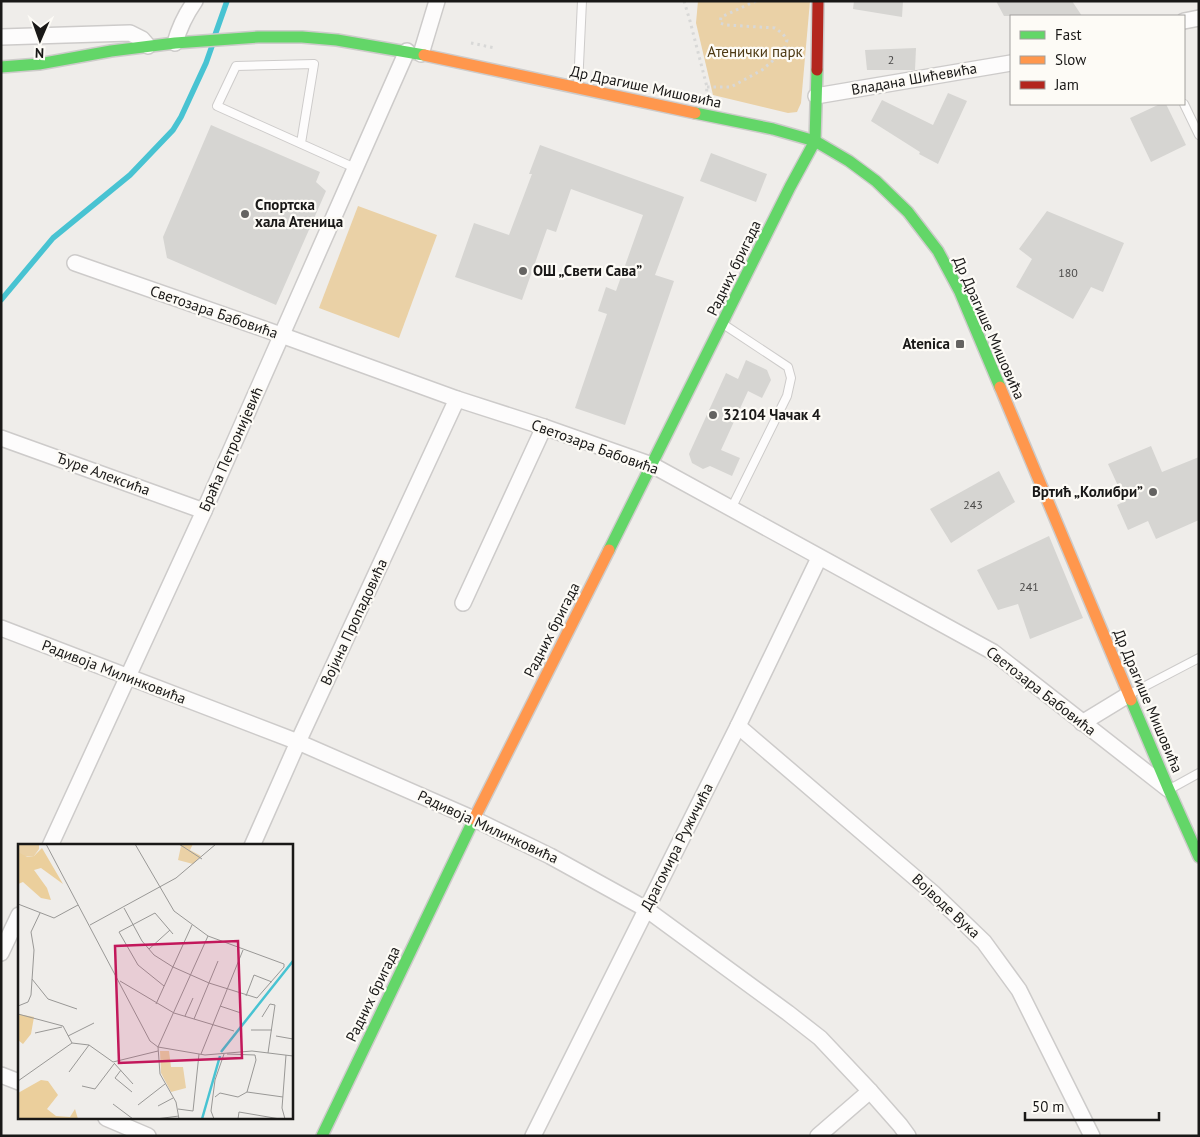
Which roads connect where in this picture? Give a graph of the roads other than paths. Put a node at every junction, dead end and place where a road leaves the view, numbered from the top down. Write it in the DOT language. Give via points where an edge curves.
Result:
graph roads {
  1 [pos="195,1"];
  2 [pos="437,1"];
  3 [pos="582,1"];
  4 [pos="818,1"];
  5 [pos="1199,18"];
  6 [pos="1185,20"];
  7 [pos="1,37"];
  8 [pos="180,42"];
  9 [pos="148,46"];
  10 [pos="414,52"];
  11 [pos="1010,62"];
  12 [pos="1,67"];
  13 [pos="578,88"];
  14 [pos="816,96"];
  15 [pos="1184,105"];
  16 [pos="1199,135"];
  17 [pos="815,141"];
  18 [pos="301,143"];
  19 [pos="355,168"];
  20 [pos="75,263"];
  21 [pos="723,324"];
  22 [pos="281,335"];
  23 [pos="458,399"];
  24 [pos="544,428"];
  25 [pos="1,438"];
  26 [pos="652,466"];
  27 [pos="731,509"];
  28 [pos="204,511"];
  29 [pos="819,558"];
  30 [pos="463,602"];
  31 [pos="1,628"];
  32 [pos="1199,658"];
  33 [pos="128,677"];
  34 [pos="1128,695"];
  35 [pos="1082,723"];
  36 [pos="738,726"];
  37 [pos="298,742"];
  38 [pos="1199,773"];
  39 [pos="1169,790"];
  40 [pos="474,818"];
  41 [pos="51,844"];
  42 [pos="253,844"];
  43 [pos="1198,852"];
  44 [pos="646,909"];
  45 [pos="18,916"];
  46 [pos="1,953"];
  47 [pos="1,1074"];
  48 [pos="18,1082"];
  49 [pos="870,1091"];
  50 [pos="111,1120"];
  51 [pos="148,1136"];
  52 [pos="322,1136"];
  53 [pos="533,1136"];
  54 [pos="818,1136"];
  55 [pos="908,1136"];
  56 [pos="1092,1136"];
  1 -- 8 [label="street" via="179,29"];
  2 -- 10 [label="street, Браћа Петронијевић"];
  3 -- 13 [label="lane"];
  4 -- 14 [label="main road"];
  5 -- 6 [label="street"];
  7 -- 9 [label="street" via="130,33"];
  8 -- 9 [label="main road, Др Драгише Мишовића"];
  8 -- 10 [label="main road, Др Драгише Мишовића" via="302,37"];
  9 -- 12 [label="main road, Др Драгише Мишовића" via="40,64"];
  10 -- 13 [label="main road, Др Драгише Мишовића"];
  10 -- 19 [label="street, Браћа Петронијевић"];
  11 -- 14 [label="street, Владана Шићевића"];
  13 -- 17 [label="main road, Др Драгише Мишовића"];
  14 -- 17 [label="main road"];
  15 -- 16 [label="lane"];
  17 -- 21 [label="main road, Радних бригада"];
  17 -- 34 [label="main road, Др Драгише Мишовића" via="860,168 892,195 925,233 948,267"];
  18 -- 18 [label="lane" via="217,106 236,66 314,64"];
  18 -- 19 [label="lane"];
  19 -- 22 [label="street, Браћа Петронијевић"];
  20 -- 22 [label="street, Светозара Бабовића"];
  21 -- 26 [label="main road, Радних бригада"];
  21 -- 27 [label="lane" via="788,367 791,378 786,396"];
  22 -- 23 [label="street, Светозара Бабовића"];
  22 -- 28 [label="street, Браћа Петронијевић"];
  23 -- 24 [label="street, Светозара Бабовића"];
  23 -- 37 [label="street, Војина Пропадовића"];
  24 -- 26 [label="street, Светозара Бабовића"];
  24 -- 30 [label="street"];
  25 -- 28 [label="street, Ђуре Алексића"];
  26 -- 27 [label="street, Светозара Бабовића"];
  26 -- 40 [label="main road, Радних бригада"];
  27 -- 29 [label="street, Светозара Бабовића"];
  28 -- 33 [label="street, Браћа Петронијевић"];
  29 -- 35 [label="street, Светозара Бабовића" via="993,652"];
  29 -- 36 [label="street, Драгомира Ружичића"];
  31 -- 33 [label="street, Радивоја Милинковића"];
  32 -- 34 [label="lane"];
  33 -- 37 [label="street, Радивоја Милинковића"];
  33 -- 41 [label="street, Браћа Петронијевић"];
  34 -- 35 [label="street"];
  34 -- 39 [label="main road, Др Драгише Мишовића"];
  35 -- 39 [label="street, Светозара Бабовића"];
  36 -- 44 [label="street, Драгомира Ружичића"];
  36 -- 56 [label="street, Војводе Вука" via="933,893 984,942 1019,990"];
  37 -- 40 [label="street, Радивоја Милинковића"];
  37 -- 42 [label="street, Војина Пропадовића"];
  38 -- 39 [label="lane"];
  39 -- 43 [label="main road, Др Драгише Мишовића"];
  40 -- 44 [label="street, Радивоја Милинковића"];
  40 -- 52 [label="main road, Радних бригада"];
  44 -- 49 [label="street, Радивоја Милинковића" via="820,1038"];
  44 -- 53 [label="street, Драгомира Ружичића"];
  45 -- 46 [label="street"];
  47 -- 48 [label="street"];
  49 -- 54 [label="street"];
  49 -- 55 [label="street, Радивоја Милинковића"];
  50 -- 51 [label="street"];
}
